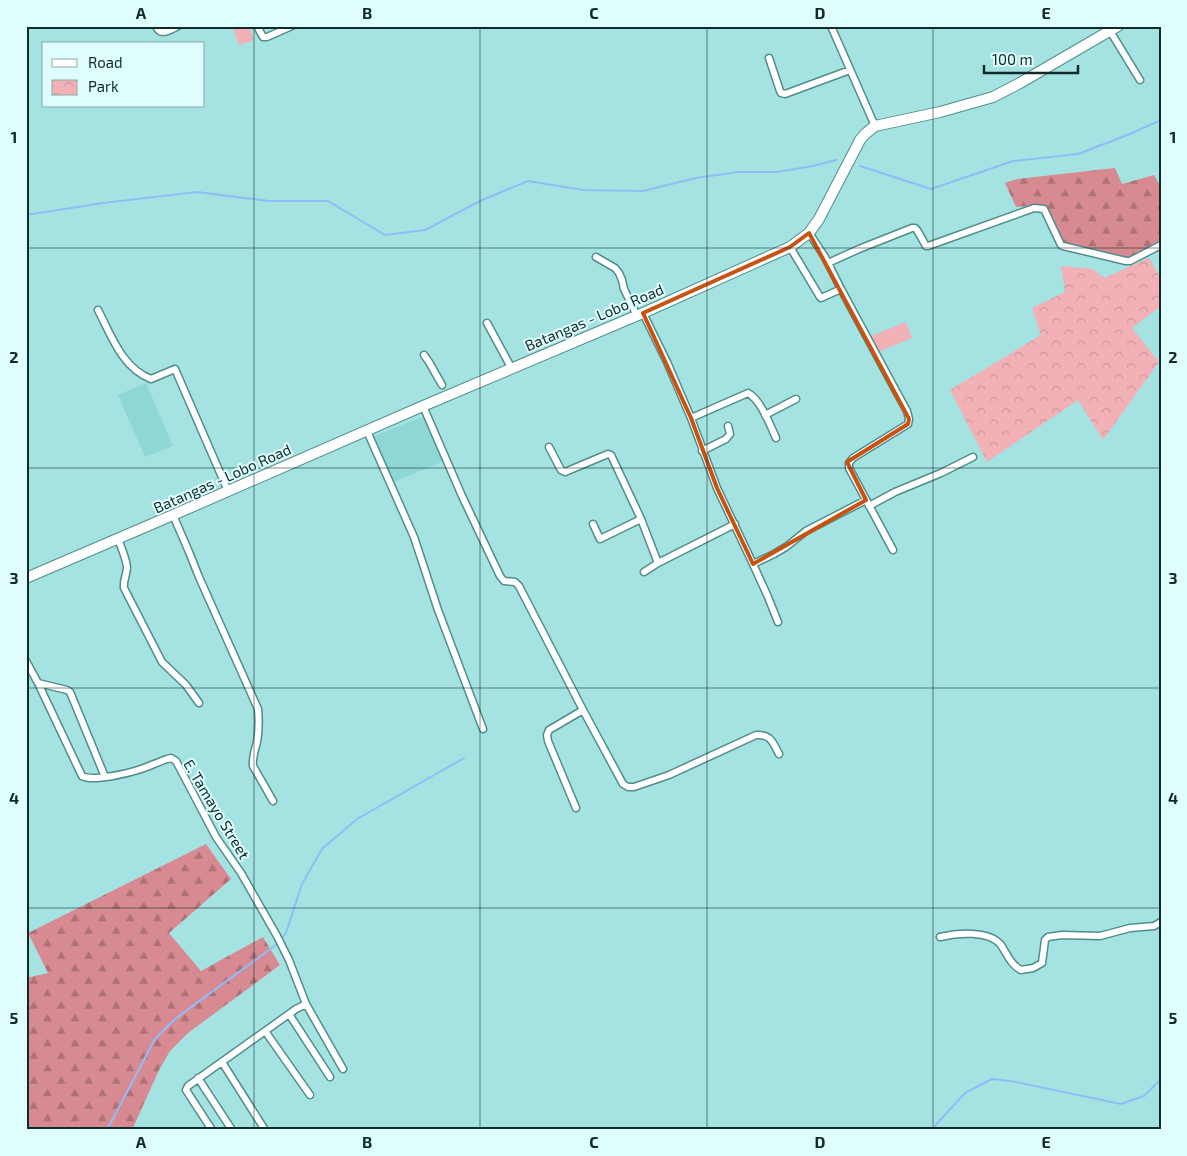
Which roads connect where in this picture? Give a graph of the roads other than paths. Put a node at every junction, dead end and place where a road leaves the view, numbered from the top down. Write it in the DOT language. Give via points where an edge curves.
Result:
graph roads {
  1 [pos="156,26"];
  2 [pos="178,26"];
  3 [pos="257,26"];
  4 [pos="292,26"];
  5 [pos="831,26"];
  6 [pos="1114,28"];
  7 [pos="769,58"];
  8 [pos="850,70"];
  9 [pos="1140,80"];
  10 [pos="875,126"];
  11 [pos="809,233"];
  12 [pos="1161,245"];
  13 [pos="790,248"];
  14 [pos="596,258"];
  15 [pos="828,263"];
  16 [pos="841,289"];
  17 [pos="98,310"];
  18 [pos="640,314"];
  19 [pos="487,323"];
  20 [pos="424,355"];
  21 [pos="512,369"];
  22 [pos="445,390"];
  23 [pos="796,399"];
  24 [pos="423,406"];
  25 [pos="765,415"];
  26 [pos="691,418"];
  27 [pos="728,426"];
  28 [pos="367,431"];
  29 [pos="776,438"];
  30 [pos="549,447"];
  31 [pos="702,451"];
  32 [pos="973,456"];
  33 [pos="228,491"];
  34 [pos="868,503"];
  35 [pos="173,516"];
  36 [pos="641,519"];
  37 [pos="593,524"];
  38 [pos="735,524"];
  39 [pos="118,538"];
  40 [pos="893,550"];
  41 [pos="658,563"];
  42 [pos="754,564"];
  43 [pos="644,572"];
  44 [pos="26,578"];
  45 [pos="778,622"];
  46 [pos="26,661"];
  47 [pos="38,683"];
  48 [pos="199,703"];
  49 [pos="583,710"];
  50 [pos="483,729"];
  51 [pos="779,754"];
  52 [pos="105,777"];
  53 [pos="273,801"];
  54 [pos="576,808"];
  55 [pos="1161,922"];
  56 [pos="940,938"];
  57 [pos="306,1004"];
  58 [pos="289,1014"];
  59 [pos="266,1030"];
  60 [pos="222,1062"];
  61 [pos="343,1069"];
  62 [pos="198,1078"];
  63 [pos="330,1078"];
  64 [pos="310,1095"];
  65 [pos="263,1129"];
  66 [pos="212,1130"];
  67 [pos="232,1130"];
  1 -- 2 [label="street" via="160,32"];
  3 -- 4 [label="street" via="263,37 267,37"];
  5 -- 8 [label="street"];
  6 -- 9 [label="street"];
  6 -- 10 [label="main road" via="993,97"];
  7 -- 8 [label="street" via="780,91 785,94"];
  8 -- 10 [label="street"];
  10 -- 11 [label="main road, Batangas - Lobo Road" via="860,140"];
  11 -- 13 [label="main road, Batangas - Lobo Road"];
  11 -- 15 [label="street"];
  12 -- 15 [label="street" via="1130,261 1063,246 1044,209 1034,208 928,246 912,228"];
  13 -- 16 [label="street" via="821,298"];
  13 -- 18 [label="main road, Batangas - Lobo Road"];
  14 -- 18 [label="street" via="619,273 624,289"];
  15 -- 16 [label="street"];
  16 -- 34 [label="street" via="909,419 908,424 849,463"];
  17 -- 33 [label="street" via="120,354 142,376 151,380 175,369"];
  18 -- 21 [label="main road, Batangas - Lobo Road"];
  18 -- 26 [label="street" via="667,362"];
  19 -- 21 [label="street"];
  20 -- 22 [label="street"];
  21 -- 22 [label="main road, Batangas - Lobo Road"];
  22 -- 24 [label="main road, Batangas - Lobo Road"];
  23 -- 25 [label="street"];
  24 -- 28 [label="main road, Batangas - Lobo Road"];
  24 -- 49 [label="street" via="500,576 504,581 515,582 519,586"];
  25 -- 26 [label="street" via="748,393"];
  25 -- 29 [label="street"];
  26 -- 31 [label="street"];
  27 -- 31 [label="street" via="730,434 726,439"];
  28 -- 33 [label="main road, Batangas - Lobo Road"];
  28 -- 50 [label="street" via="414,537"];
  30 -- 36 [label="street" via="564,472 611,455"];
  31 -- 38 [label="street"];
  32 -- 34 [label="street"];
  33 -- 35 [label="main road, Batangas - Lobo Road"];
  34 -- 40 [label="street"];
  34 -- 42 [label="street" via="806,531 786,548"];
  35 -- 39 [label="main road, Batangas - Lobo Road"];
  35 -- 53 [label="street" via="258,709 259,724 252,761"];
  36 -- 37 [label="street" via="600,540"];
  36 -- 41 [label="street"];
  38 -- 41 [label="street"];
  38 -- 42 [label="street"];
  39 -- 44 [label="main road, Batangas - Lobo Road"];
  39 -- 48 [label="street" via="127,566 124,588 162,662"];
  41 -- 43 [label="street"];
  42 -- 45 [label="street"];
  46 -- 47 [label="street, E. Tamayo Street"];
  47 -- 52 [label="street" via="70,692"];
  47 -- 52 [label="street, E. Tamayo Street" via="82,776"];
  49 -- 51 [label="street" via="623,784 628,787 669,775 756,735 770,738"];
  49 -- 54 [label="street" via="549,730 547,735"];
  52 -- 57 [label="street, E. Tamayo Street" via="140,770 171,758 176,761 216,837 277,936"];
  55 -- 56 [label="street" via="1100,936 1048,937 1042,963 1021,970 993,938 955,934"];
  57 -- 58 [label="street"];
  57 -- 61 [label="street, E. Tamayo Street"];
  58 -- 59 [label="street"];
  58 -- 63 [label="street"];
  59 -- 60 [label="street"];
  59 -- 64 [label="street"];
  60 -- 62 [label="street"];
  60 -- 65 [label="street"];
  62 -- 66 [label="street" via="186,1090"];
  62 -- 67 [label="street"];
}
